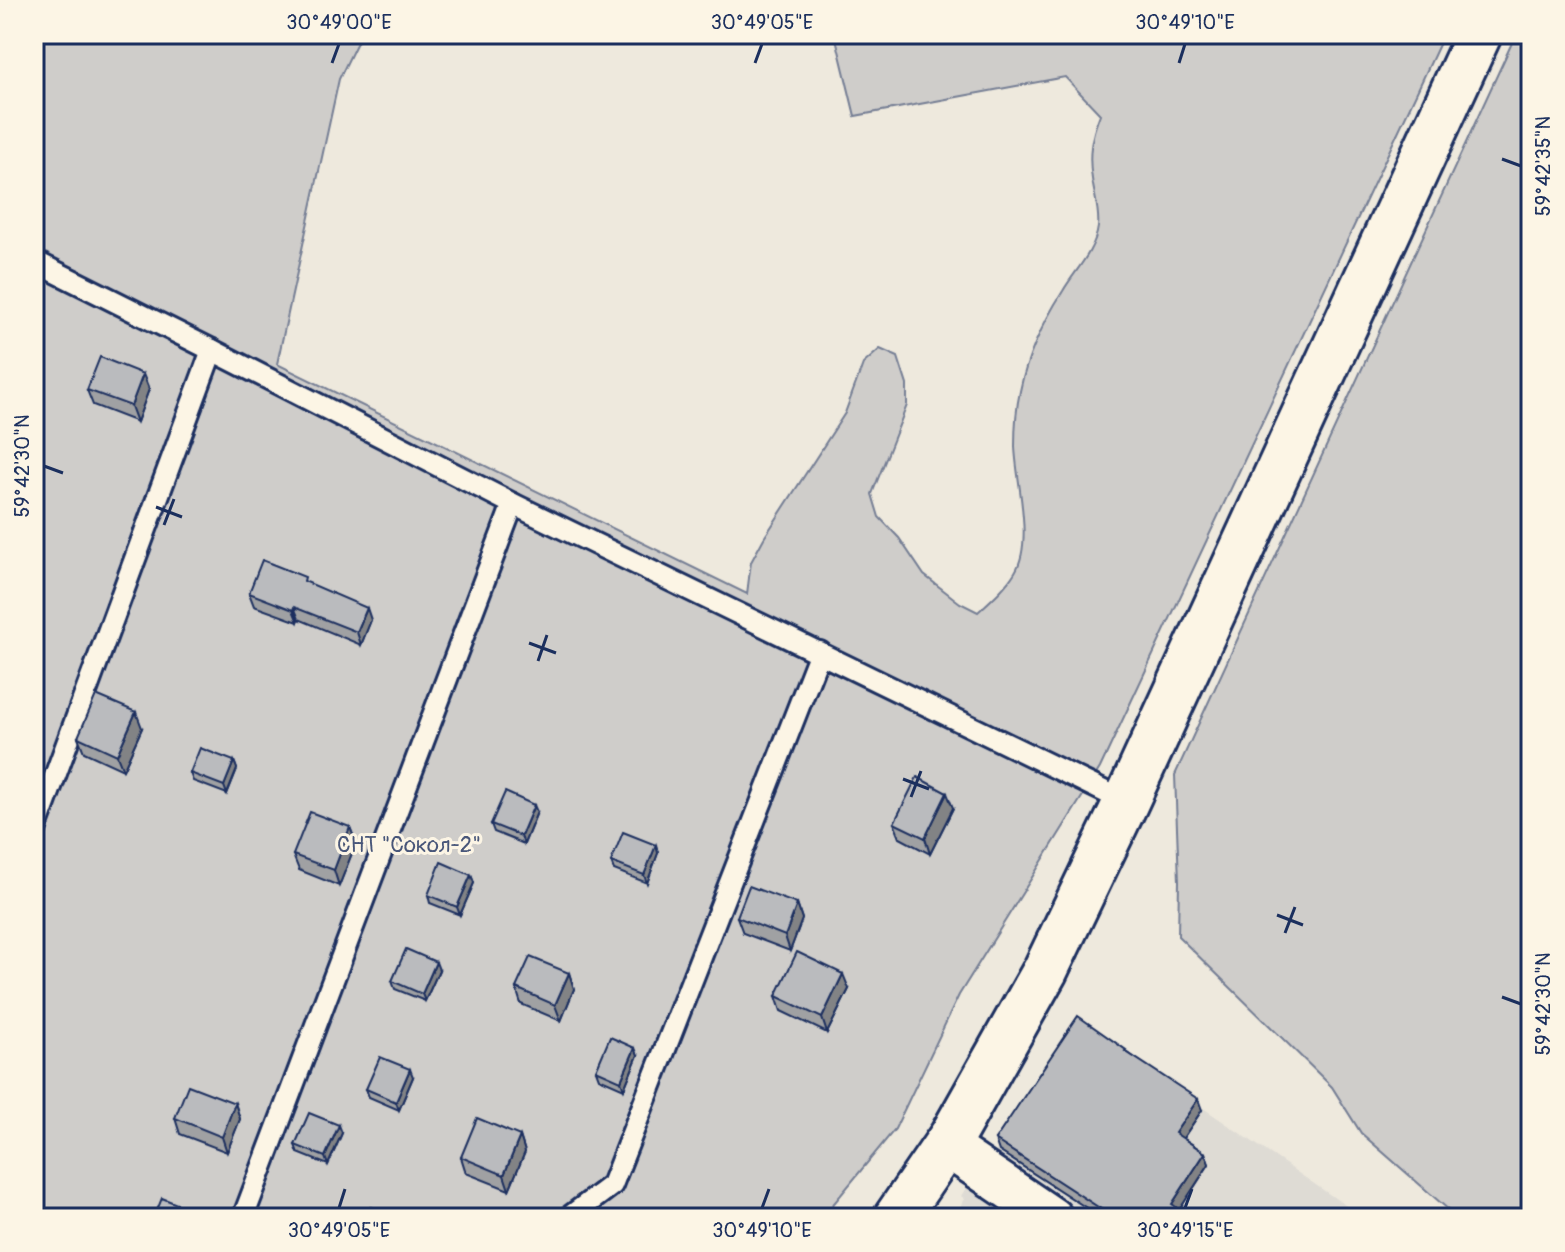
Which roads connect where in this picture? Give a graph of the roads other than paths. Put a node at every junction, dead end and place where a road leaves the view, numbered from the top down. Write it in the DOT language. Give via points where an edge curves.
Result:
graph roads {
  1 [pos="1479,34"];
  2 [pos="34,261"];
  3 [pos="212,350"];
  4 [pos="513,504"];
  5 [pos="820,652"];
  6 [pos="1126,802"];
  7 [pos="34,833"];
  8 [pos="946,1146"];
  9 [pos="243,1218"];
  10 [pos="568,1218"];
  11 [pos="896,1218"];
  12 [pos="1052,1218"];
  1 -- 6 [label="street"];
  2 -- 3 [label="lane"];
  3 -- 4 [label="lane"];
  3 -- 7 [label="lane"];
  4 -- 5 [label="lane"];
  4 -- 9 [label="lane"];
  5 -- 6 [label="lane"];
  5 -- 10 [label="lane" via="612,1185"];
  6 -- 8 [label="street" via="1045,971"];
  8 -- 11 [label="street"];
  8 -- 12 [label="street"];
}
